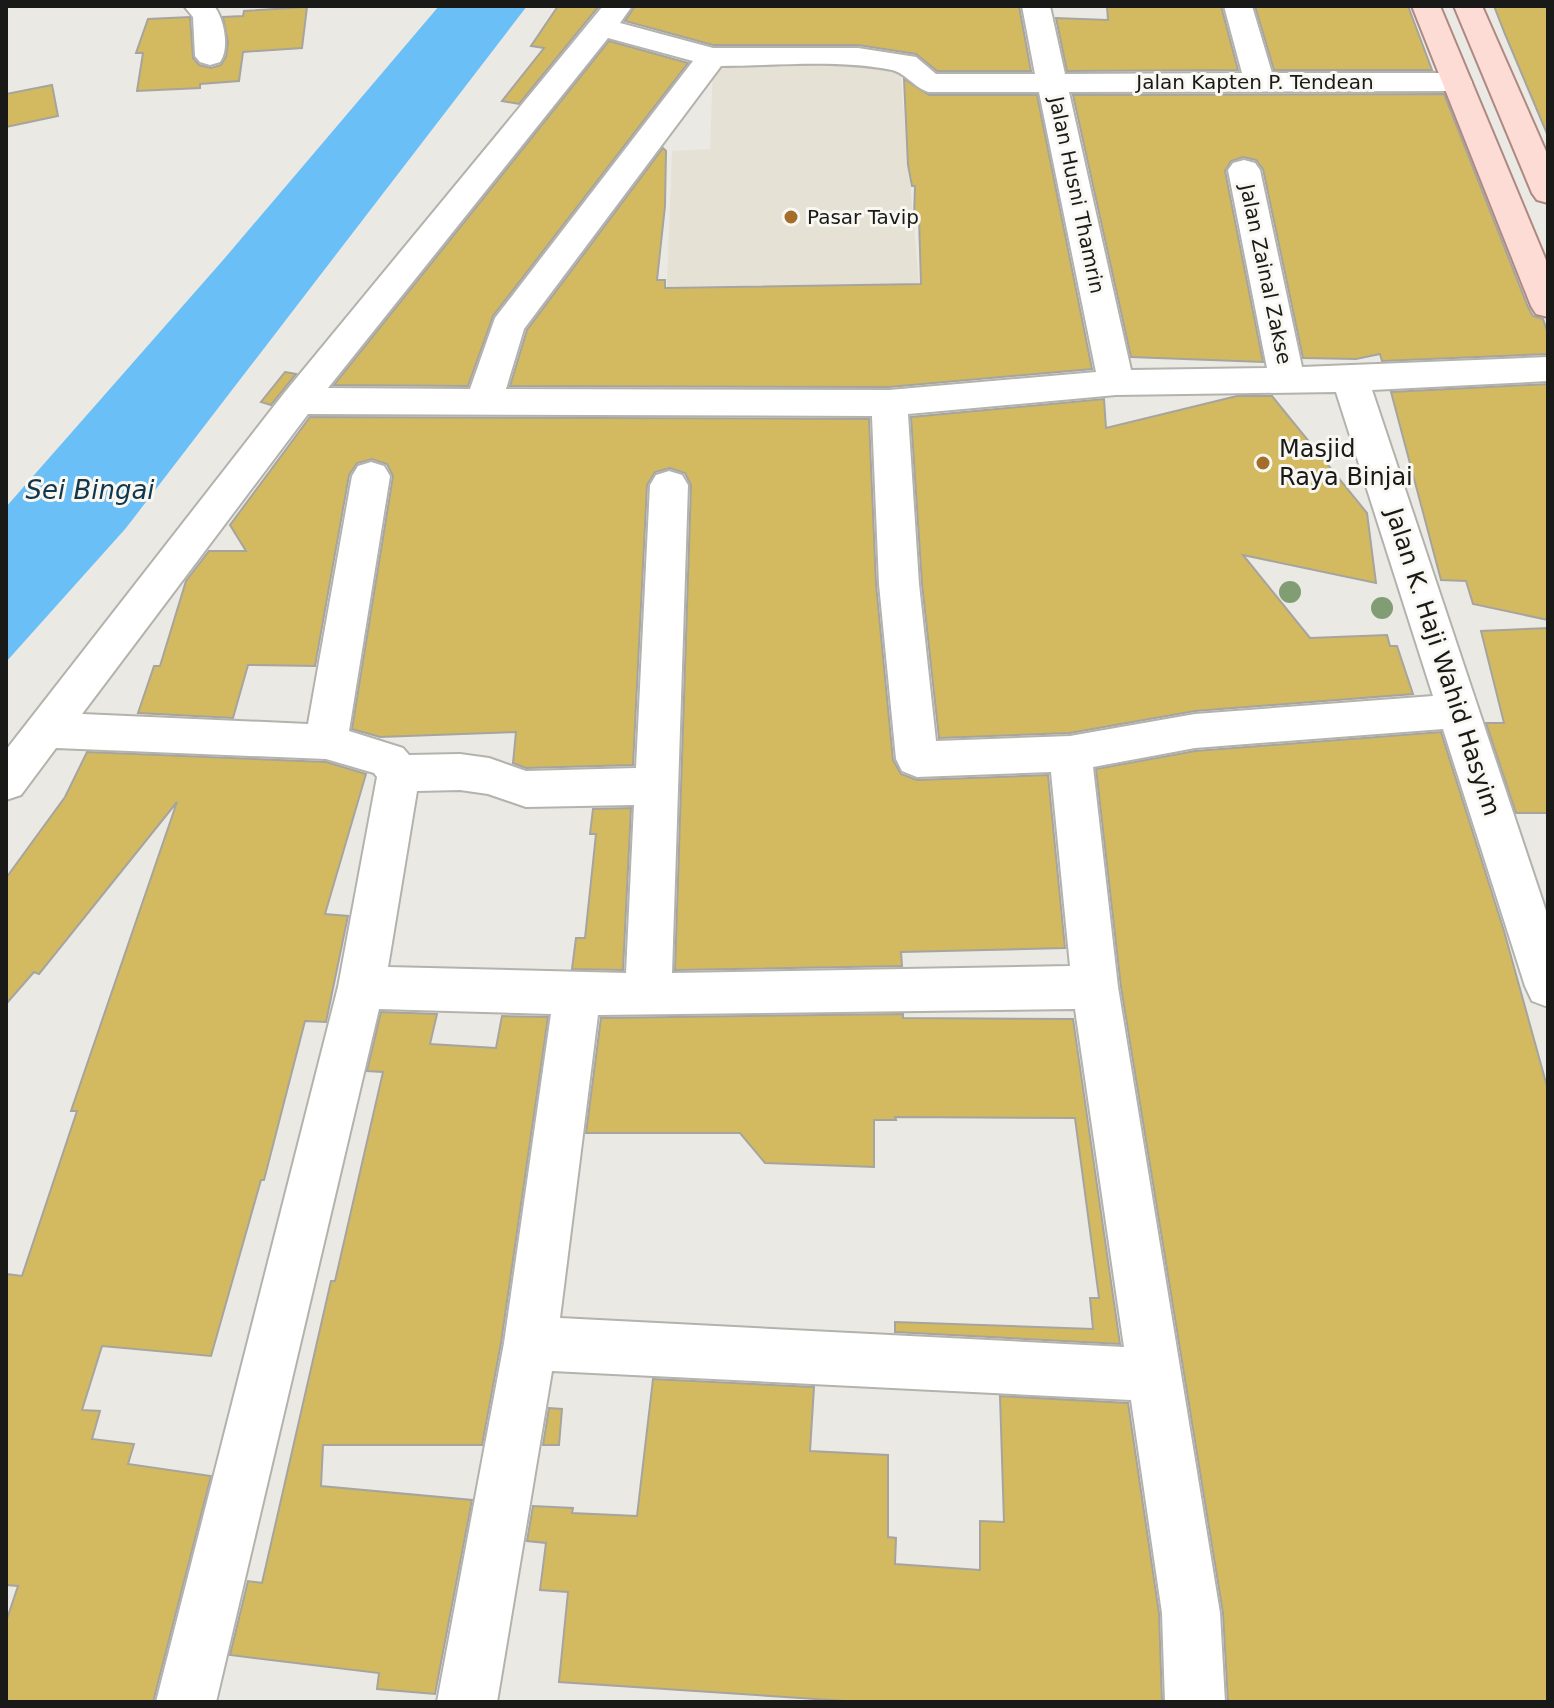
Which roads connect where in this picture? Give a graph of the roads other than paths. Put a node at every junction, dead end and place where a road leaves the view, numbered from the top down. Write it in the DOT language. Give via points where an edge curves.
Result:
graph roads {
  1 [pos="198,6"];
  2 [pos="1036,6"];
  3 [pos="1238,6"];
  4 [pos="1472,15"];
  5 [pos="610,16"];
  6 [pos="1430,16"];
  7 [pos="210,56"];
  8 [pos="712,57"];
  9 [pos="1259,81"];
  10 [pos="1053,82"];
  11 [pos="1457,82"];
  12 [pos="1244,170"];
  13 [pos="1548,193"];
  14 [pos="1547,302"];
  15 [pos="1548,369"];
  16 [pos="1287,378"];
  17 [pos="1350,379"];
  18 [pos="1116,383"];
  19 [pos="298,401"];
  20 [pos="484,403"];
  21 [pos="889,403"];
  22 [pos="371,476"];
  23 [pos="669,485"];
  24 [pos="1459,711"];
  25 [pos="44,730"];
  26 [pos="326,742"];
  27 [pos="1070,754"];
  28 [pos="399,773"];
  29 [pos="6,782"];
  30 [pos="657,786"];
  31 [pos="1548,986"];
  32 [pos="361,987"];
  33 [pos="1095,987"];
  34 [pos="577,994"];
  35 [pos="648,995"];
  36 [pos="530,1343"];
  37 [pos="1155,1375"];
  38 [pos="186,1702"];
  39 [pos="467,1702"];
  40 [pos="1195,1702"];
  1 -- 7 [label="street" via="207,16"];
  2 -- 10 [label="street, Jalan Husni Thamrin"];
  3 -- 9 [label="street"];
  4 -- 6 [label="main road"];
  4 -- 13 [label="main road"];
  5 -- 8 [label="street, Jalan Kapten P. Tendean"];
  5 -- 19 [label="street"];
  6 -- 11 [label="main road"];
  8 -- 10 [label="street, Jalan Kapten P. Tendean" via="858,57 905,63 929,83"];
  8 -- 20 [label="street" via="507,326"];
  9 -- 10 [label="street, Jalan Kapten P. Tendean"];
  9 -- 11 [label="street, Jalan Kapten P. Tendean"];
  10 -- 18 [label="street, Jalan Husni Thamrin"];
  11 -- 14 [label="main road"];
  12 -- 16 [label="street, Jalan Zainal Zakse"];
  15 -- 17 [label="street"];
  16 -- 17 [label="street"];
  16 -- 18 [label="street"];
  17 -- 24 [label="street, Jalan K. Haji Wahid Hasyim"];
  18 -- 21 [label="street"];
  19 -- 20 [label="street"];
  19 -- 25 [label="street"];
  20 -- 21 [label="street"];
  21 -- 27 [label="street" via="899,584 917,759"];
  22 -- 26 [label="street"];
  23 -- 30 [label="street"];
  24 -- 27 [label="street" via="1195,731"];
  24 -- 31 [label="street, Jalan K. Haji Wahid Hasyim"];
  25 -- 26 [label="street"];
  25 -- 29 [label="street"];
  26 -- 28 [label="street" via="388,760"];
  27 -- 33 [label="street"];
  28 -- 30 [label="street" via="460,772 526,789"];
  28 -- 32 [label="street"];
  30 -- 35 [label="street"];
  32 -- 34 [label="street"];
  32 -- 38 [label="street"];
  33 -- 35 [label="street"];
  33 -- 37 [label="street"];
  34 -- 35 [label="street"];
  34 -- 36 [label="street"];
  36 -- 37 [label="street"];
  36 -- 39 [label="street"];
  37 -- 40 [label="street" via="1191,1613"];
}
